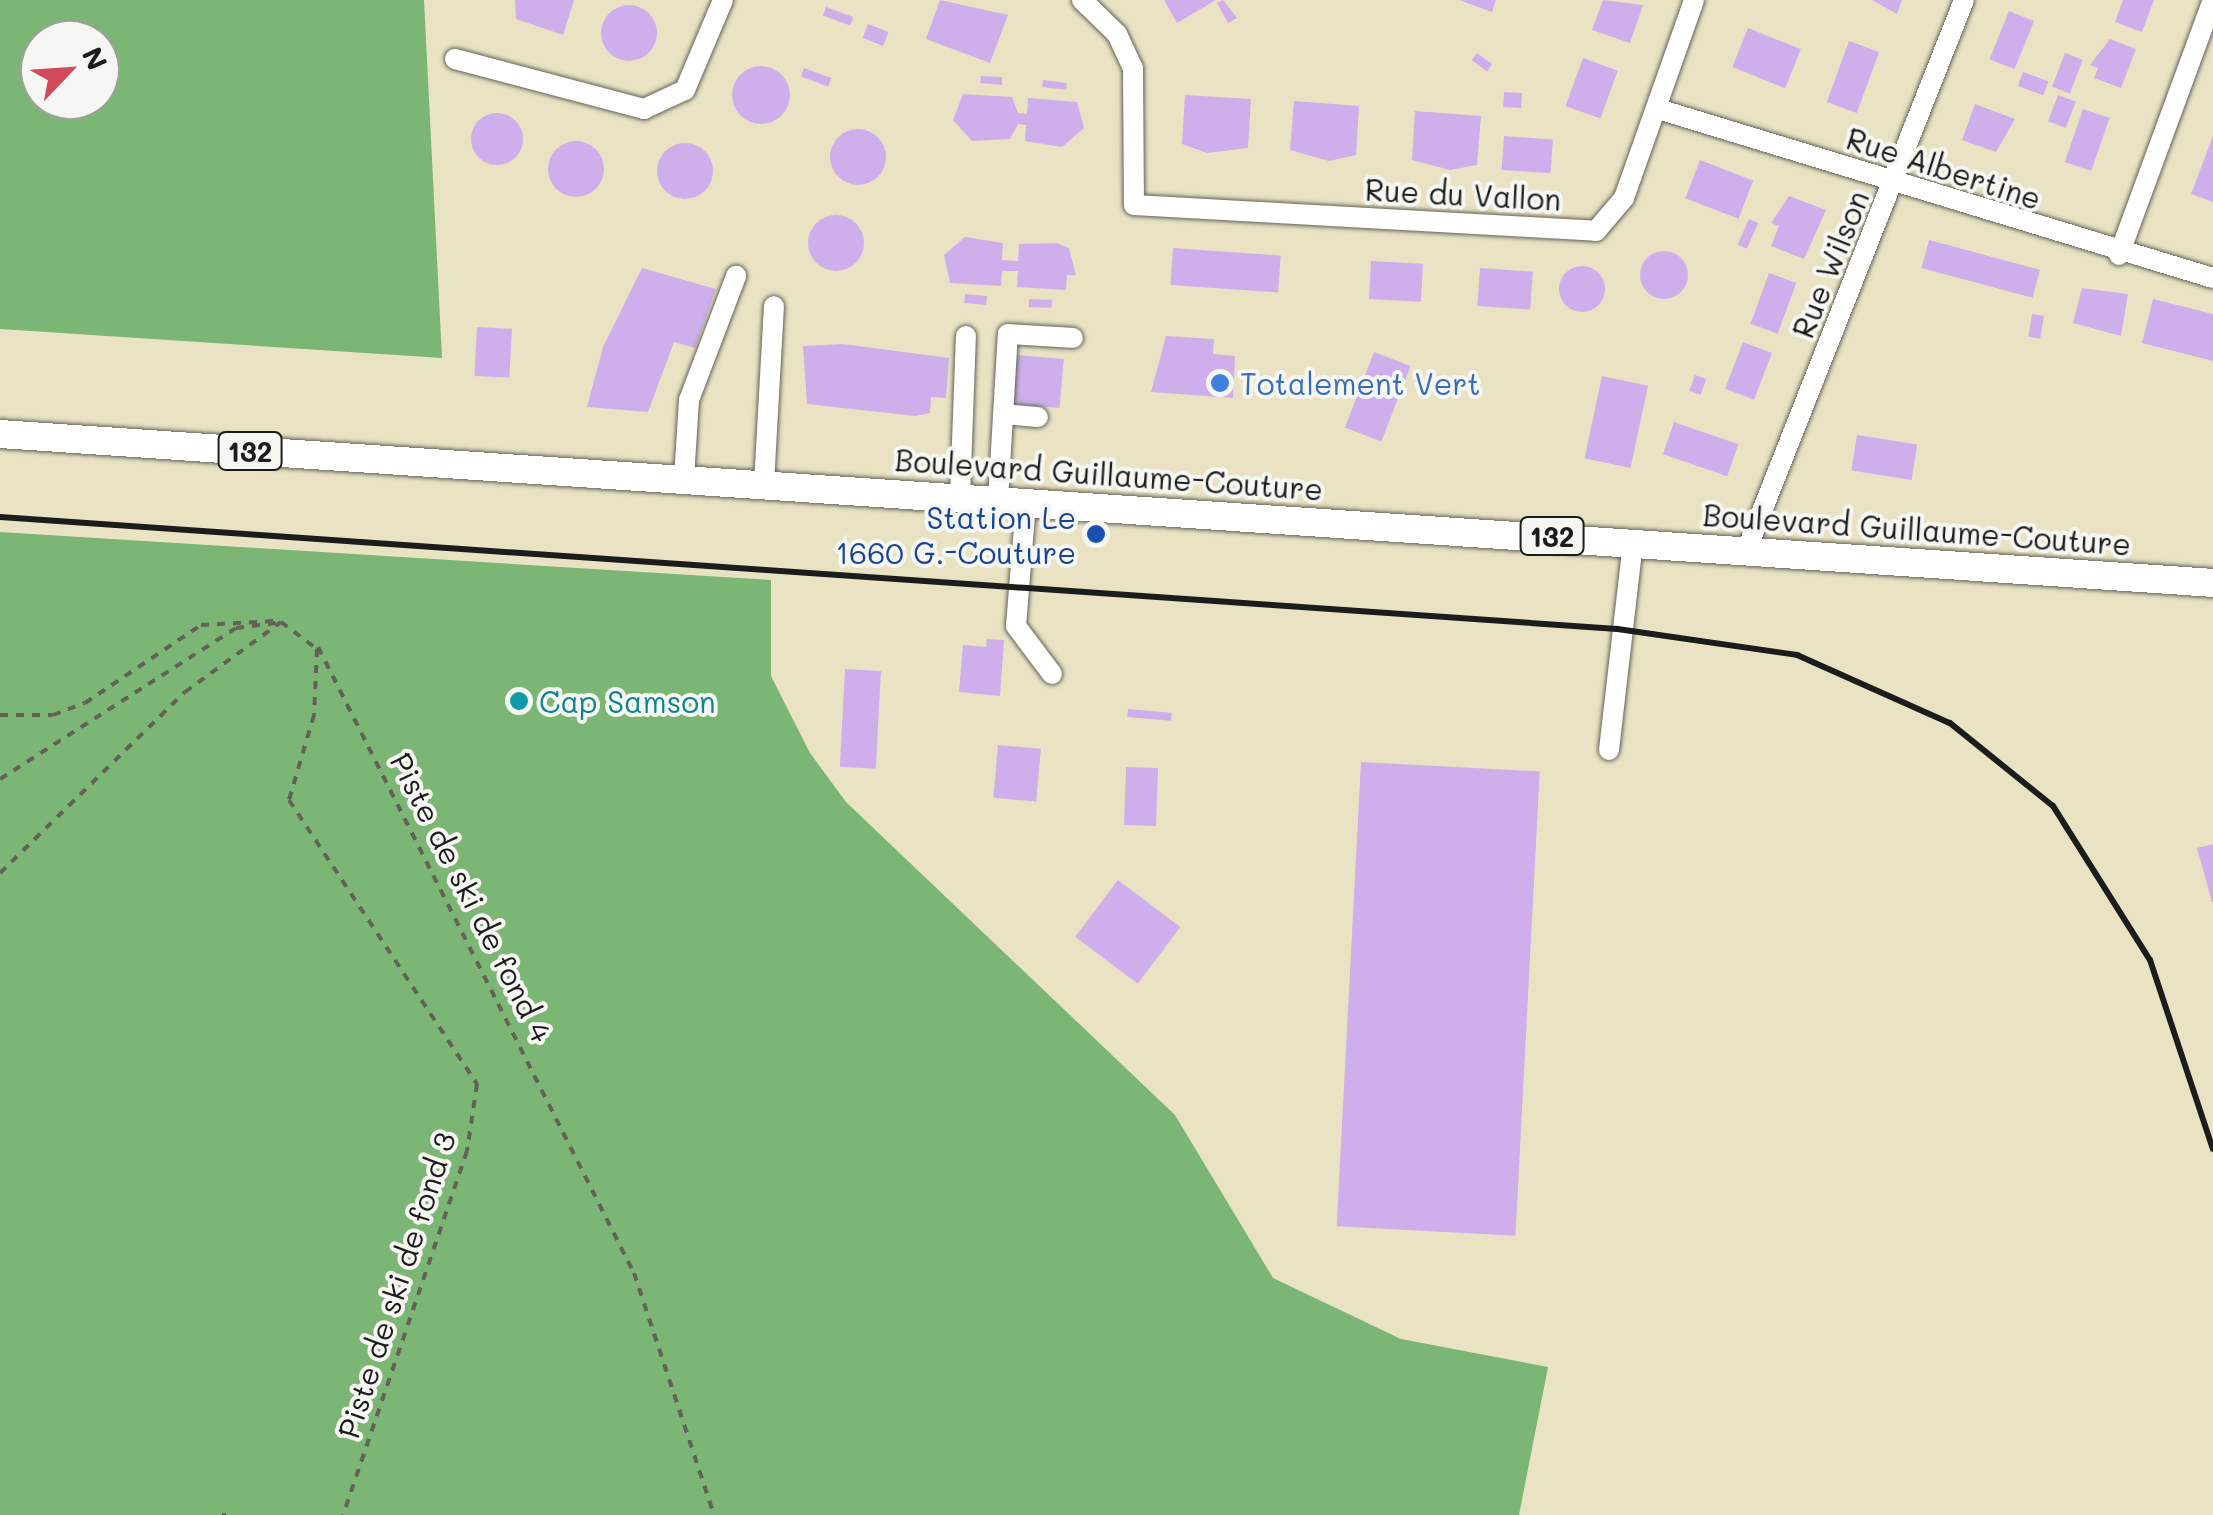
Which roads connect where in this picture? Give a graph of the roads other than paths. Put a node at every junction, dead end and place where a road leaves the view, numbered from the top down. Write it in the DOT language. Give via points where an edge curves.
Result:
graph roads {
  1 [pos="723,0"];
  2 [pos="1082,0"];
  3 [pos="1694,0"];
  4 [pos="1964,0"];
  5 [pos="2213,0"];
  6 [pos="455,58"];
  7 [pos="1658,110"];
  8 [pos="1895,184"];
  9 [pos="2119,255"];
  10 [pos="736,276"];
  11 [pos="2213,278"];
  12 [pos="774,306"];
  13 [pos="966,336"];
  14 [pos="1074,338"];
  15 [pos="1003,414"];
  16 [pos="1038,418"];
  17 [pos="0,434"];
  18 [pos="684,479"];
  19 [pos="764,484"];
  20 [pos="960,497"];
  21 [pos="1012,501"];
  22 [pos="1634,542"];
  23 [pos="1746,549"];
  24 [pos="2213,582"];
  25 [pos="1052,674"];
  26 [pos="1609,750"];
  1 -- 6 [label="street" via="685,90 644,109"];
  2 -- 7 [label="street, Rue du Vallon" via="1117,34 1133,68 1134,205 1596,231 1624,198"];
  3 -- 7 [label="street, Rue du Vallon"];
  4 -- 8 [label="street, Rue Wilson"];
  5 -- 9 [label="street"];
  7 -- 8 [label="street, Rue Albertine"];
  8 -- 9 [label="street, Rue Albertine"];
  8 -- 23 [label="street, Rue Wilson"];
  9 -- 11 [label="street, Rue Albertine"];
  10 -- 18 [label="street" via="688,400"];
  12 -- 19 [label="street"];
  13 -- 20 [label="street"];
  14 -- 15 [label="street" via="1008,334"];
  15 -- 16 [label="street"];
  15 -- 21 [label="street"];
  17 -- 18 [label="main road, Boulevard Guillaume-Couture / 132"];
  18 -- 19 [label="main road, Boulevard Guillaume-Couture / 132"];
  19 -- 20 [label="main road, Boulevard Guillaume-Couture / 132"];
  20 -- 21 [label="main road, Boulevard Guillaume-Couture / 132"];
  21 -- 22 [label="main road, Boulevard Guillaume-Couture / 132"];
  21 -- 25 [label="street" via="1016,626"];
  22 -- 23 [label="main road, Boulevard Guillaume-Couture / 132"];
  22 -- 26 [label="street"];
  23 -- 24 [label="main road, Boulevard Guillaume-Couture / 132"];
}
